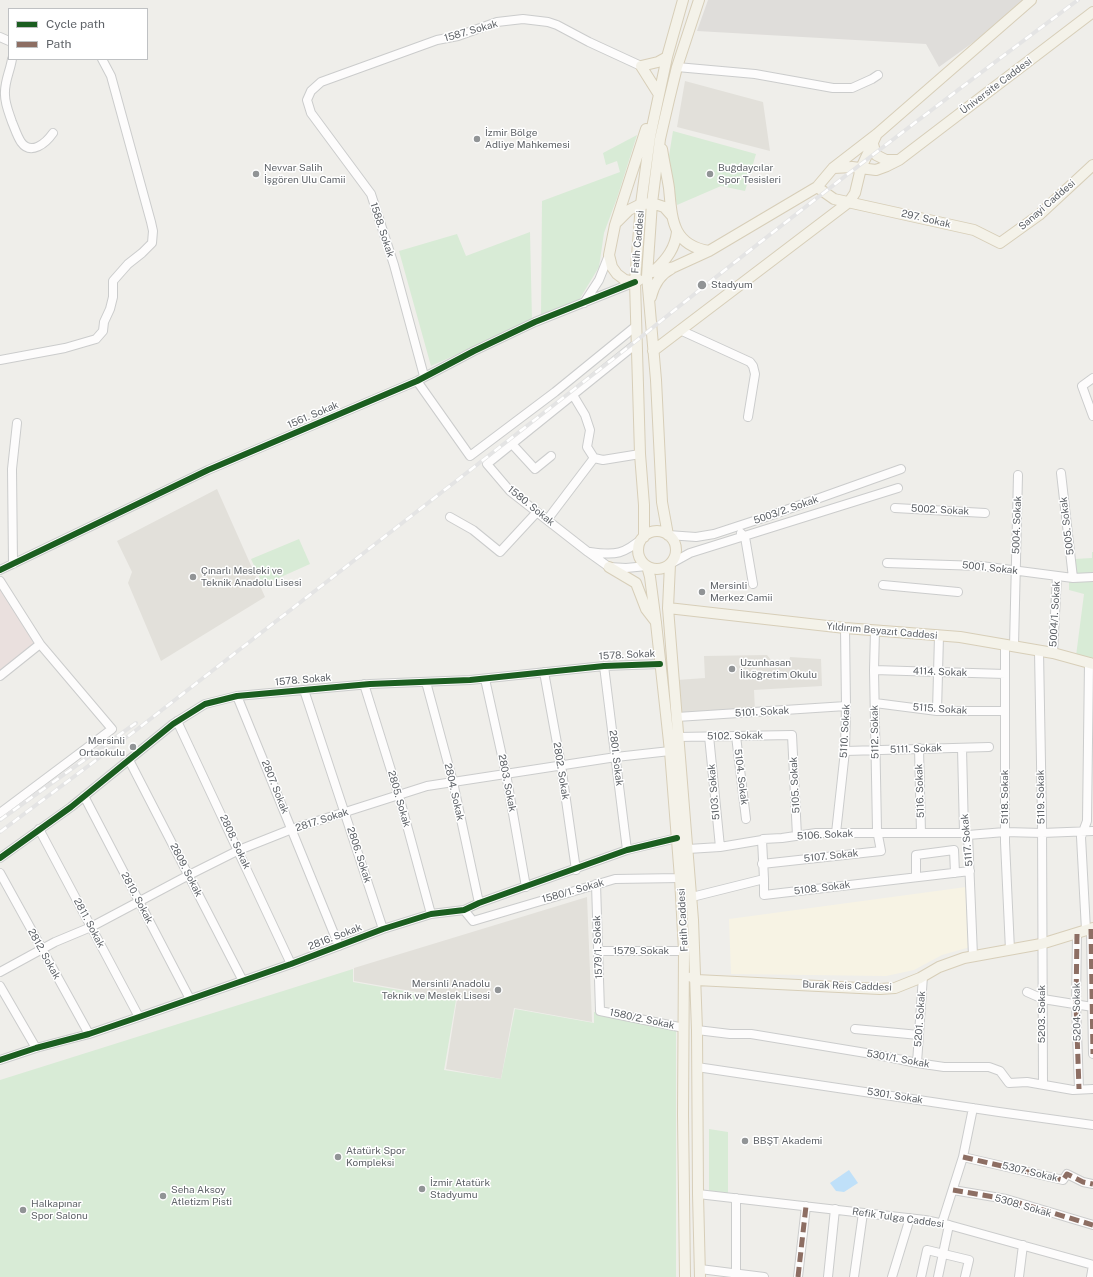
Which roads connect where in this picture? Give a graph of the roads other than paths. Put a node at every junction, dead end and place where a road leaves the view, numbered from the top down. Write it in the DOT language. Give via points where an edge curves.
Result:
graph roads {
  1 [pos="683,0"];
  2 [pos="699,0"];
  3 [pos="1031,0"];
  4 [pos="1093,12"];
  5 [pos="666,57"];
  6 [pos="12,60"];
  7 [pos="103,60"];
  8 [pos="641,66"];
  9 [pos="677,67"];
  10 [pos="878,75"];
  11 [pos="658,93"];
  12 [pos="307,100"];
  13 [pos="53,133"];
  14 [pos="877,134"];
  15 [pos="660,139"];
  16 [pos="872,144"];
  17 [pos="900,160"];
  18 [pos="1093,165"];
  19 [pos="833,168"];
  20 [pos="861,168"];
  21 [pos="817,188"];
  22 [pos="849,202"];
  23 [pos="652,203"];
  24 [pos="641,204"];
  25 [pos="672,216"];
  26 [pos="615,225"];
  27 [pos="676,232"];
  28 [pos="1000,243"];
  29 [pos="709,251"];
  30 [pos="609,255"];
  31 [pos="674,268"];
  32 [pos="650,274"];
  33 [pos="635,282"];
  34 [pos="584,303"];
  35 [pos="649,303"];
  36 [pos="636,326"];
  37 [pos="680,330"];
  38 [pos="636,344"];
  39 [pos="653,351"];
  40 [pos="0,360"];
  41 [pos="1093,378"];
  42 [pos="421,379"];
  43 [pos="573,395"];
  44 [pos="1093,416"];
  45 [pos="748,417"];
  46 [pos="17,423"];
  47 [pos="512,444"];
  48 [pos="640,454"];
  49 [pos="551,456"];
  50 [pos="594,458"];
  51 [pos="901,469"];
  52 [pos="1061,473"];
  53 [pos="1018,476"];
  54 [pos="898,488"];
  55 [pos="895,508"];
  56 [pos="537,512"];
  57 [pos="985,513"];
  58 [pos="450,518"];
  59 [pos="547,520"];
  60 [pos="735,527"];
  61 [pos="668,535"];
  62 [pos="745,536"];
  63 [pos="644,537"];
  64 [pos="588,552"];
  65 [pos="887,563"];
  66 [pos="13,564"];
  67 [pos="670,564"];
  68 [pos="646,566"];
  69 [pos="609,567"];
  70 [pos="0,570"];
  71 [pos="1015,571"];
  72 [pos="1057,576"];
  73 [pos="1073,578"];
  74 [pos="1093,578"];
  75 [pos="0,581"];
  76 [pos="753,584"];
  77 [pos="883,585"];
  78 [pos="958,592"];
  79 [pos="668,608"];
  80 [pos="656,623"];
  81 [pos="845,628"];
  82 [pos="875,630"];
  83 [pos="939,636"];
  84 [pos="40,644"];
  85 [pos="1010,645"];
  86 [pos="1039,651"];
  87 [pos="1053,653"];
  88 [pos="1091,663"];
  89 [pos="660,664"];
  90 [pos="604,666"];
  91 [pos="874,670"];
  92 [pos="544,672"];
  93 [pos="938,673"];
  94 [pos="1005,674"];
  95 [pos="0,676"];
  96 [pos="485,678"];
  97 [pos="426,682"];
  98 [pos="364,684"];
  99 [pos="304,690"];
  100 [pos="237,696"];
  101 [pos="875,703"];
  102 [pos="846,706"];
  103 [pos="937,711"];
  104 [pos="1004,711"];
  105 [pos="677,717"];
  106 [pos="177,721"];
  107 [pos="792,735"];
  108 [pos="709,736"];
  109 [pos="736,736"];
  110 [pos="678,737"];
  111 [pos="989,747"];
  112 [pos="919,748"];
  113 [pos="962,748"];
  114 [pos="876,750"];
  115 [pos="670,751"];
  116 [pos="845,751"];
  117 [pos="616,757"];
  118 [pos="129,760"];
  119 [pos="561,765"];
  120 [pos="506,774"];
  121 [pos="452,782"];
  122 [pos="84,796"];
  123 [pos="399,796"];
  124 [pos="345,812"];
  125 [pos="0,813"];
  126 [pos="746,818"];
  127 [pos="39,829"];
  128 [pos="292,829"];
  129 [pos="1083,831"];
  130 [pos="1093,831"];
  131 [pos="1005,832"];
  132 [pos="836,833"];
  133 [pos="879,833"];
  134 [pos="921,833"];
  135 [pos="1042,833"];
  136 [pos="966,834"];
  137 [pos="797,836"];
  138 [pos="677,838"];
  139 [pos="762,840"];
  140 [pos="720,847"];
  141 [pos="688,849"];
  142 [pos="239,850"];
  143 [pos="628,850"];
  144 [pos="0,858"];
  145 [pos="762,864"];
  146 [pos="576,870"];
  147 [pos="970,871"];
  148 [pos="0,873"];
  149 [pos="954,873"];
  150 [pos="189,875"];
  151 [pos="685,876"];
  152 [pos="916,877"];
  153 [pos="764,879"];
  154 [pos="596,884"];
  155 [pos="526,887"];
  156 [pos="692,897"];
  157 [pos="138,902"];
  158 [pos="479,903"];
  159 [pos="464,910"];
  160 [pos="431,914"];
  161 [pos="91,927"];
  162 [pos="384,929"];
  163 [pos="1087,930"];
  164 [pos="1042,944"];
  165 [pos="339,946"];
  166 [pos="42,950"];
  167 [pos="1010,950"];
  168 [pos="598,951"];
  169 [pos="684,951"];
  170 [pos="973,956"];
  171 [pos="291,964"];
  172 [pos="0,972"];
  173 [pos="924,976"];
  174 [pos="696,980"];
  175 [pos="242,981"];
  176 [pos="0,986"];
  177 [pos="1027,992"];
  178 [pos="190,999"];
  179 [pos="1042,999"];
  180 [pos="1076,1004"];
  181 [pos="1092,1007"];
  182 [pos="600,1011"];
  183 [pos="139,1017"];
  184 [pos="684,1028"];
  185 [pos="855,1029"];
  186 [pos="697,1030"];
  187 [pos="88,1034"];
  188 [pos="919,1035"];
  189 [pos="36,1048"];
  190 [pos="1093,1054"];
  191 [pos="0,1060"];
  192 [pos="917,1063"];
  193 [pos="697,1067"];
  194 [pos="1043,1084"];
  195 [pos="1079,1089"];
  196 [pos="1093,1089"];
  197 [pos="974,1108"];
  198 [pos="1093,1125"];
  199 [pos="963,1157"];
  200 [pos="1093,1184"];
  201 [pos="953,1190"];
  202 [pos="698,1194"];
  203 [pos="736,1198"];
  204 [pos="806,1206"];
  205 [pos="835,1209"];
  206 [pos="863,1213"];
  207 [pos="910,1218"];
  208 [pos="945,1224"];
  209 [pos="1093,1225"];
  210 [pos="1023,1246"];
  211 [pos="943,1254"];
  212 [pos="1093,1265"];
  213 [pos="700,1273"];
  214 [pos="736,1275"];
  215 [pos="685,1277"];
  216 [pos="764,1277"];
  217 [pos="798,1277"];
  218 [pos="828,1277"];
  219 [pos="854,1277"];
  220 [pos="892,1277"];
  221 [pos="921,1277"];
  222 [pos="938,1277"];
  223 [pos="966,1277"];
  224 [pos="1019,1277"];
  225 [pos="1091,1277"];
  1 -- 5 [label="main road, Fatih Caddesi"];
  2 -- 9 [label="main road"];
  3 -- 14 [label="main road"];
  4 -- 17 [label="main road, Üniversite Caddesi"];
  5 -- 8 [label="main road"];
  5 -- 11 [label="main road, Fatih Caddesi"];
  6 -- 13 [label="street" via="4,85 5,96 19,138 29,148 36,148 45,143"];
  7 -- 40 [label="street" via="111,76 151,222 152,243 113,281 110,309 103,331 96,339 65,348"];
  8 -- 11 [label="main road"];
  8 -- 12 [label="street, 1587. Sokak" via="557,25 523,19 497,22 458,36 437,40 321,82 311,91"];
  9 -- 10 [label="street" via="755,74 833,88 852,88"];
  9 -- 15 [label="main road"];
  11 -- 24 [label="main road, Fatih Caddesi"];
  11 -- 26 [label="main road"];
  12 -- 42 [label="street, 1588. Sokak" via="311,113 371,194 394,265"];
  14 -- 16 [label="main road"];
  14 -- 19 [label="main road"];
  15 -- 23 [label="main road, Fatih Caddesi"];
  15 -- 25 [label="main road"];
  16 -- 17 [label="main road" via="876,155 886,160"];
  16 -- 20 [label="main road"];
  17 -- 20 [label="main road, Üniversite Caddesi" via="876,170"];
  18 -- 28 [label="main road, Sanayi Caddesi" via="1039,215"];
  19 -- 20 [label="main road, Üniversite Caddesi"];
  19 -- 21 [label="main road"];
  20 -- 22 [label="main road" via="855,193"];
  21 -- 22 [label="main road" via="834,199"];
  21 -- 29 [label="main road"];
  22 -- 28 [label="main road, 297. Sokak" via="974,230"];
  22 -- 37 [label="main road"];
  23 -- 24 [label="main road"];
  23 -- 25 [label="main road" via="664,207"];
  23 -- 32 [label="main road, Fatih Caddesi"];
  24 -- 26 [label="main road" via="628,210"];
  24 -- 33 [label="main road, Fatih Caddesi"];
  25 -- 27 [label="main road"];
  26 -- 30 [label="main road"];
  27 -- 29 [label="main road" via="691,246"];
  27 -- 32 [label="main road" via="671,252"];
  29 -- 31 [label="main road"];
  30 -- 33 [label="main road" via="616,274 625,280"];
  30 -- 34 [label="street" via="599,280"];
  31 -- 32 [label="main road"];
  31 -- 35 [label="main road" via="665,272 658,280"];
  32 -- 33 [label="main road"];
  32 -- 35 [label="main road, Fatih Caddesi"];
  33 -- 34 [label="street, 1561. Sokak"];
  33 -- 36 [label="main road, Fatih Caddesi"];
  34 -- 42 [label="street, 1561. Sokak" via="535,322"];
  35 -- 39 [label="main road, Fatih Caddesi"];
  36 -- 38 [label="main road, Fatih Caddesi"];
  36 -- 42 [label="street" via="555,392 470,456"];
  37 -- 39 [label="main road"];
  37 -- 45 [label="street" via="750,362 755,374"];
  38 -- 43 [label="street, 1580. Sokak"];
  38 -- 48 [label="main road, Fatih Caddesi"];
  39 -- 61 [label="main road, Fatih Caddesi" via="662,502"];
  41 -- 44 [label="street" via="1082,386"];
  42 -- 66 [label="street, 1561. Sokak" via="208,470"];
  43 -- 47 [label="street, 1580. Sokak"];
  43 -- 50 [label="street" via="590,430 587,447"];
  46 -- 66 [label="street" via="12,469"];
  47 -- 49 [label="street" via="534,470"];
  47 -- 56 [label="street, 1580. Sokak" via="487,464 510,491"];
  48 -- 50 [label="street" via="603,460"];
  48 -- 63 [label="main road, Fatih Caddesi"];
  50 -- 59 [label="street"];
  51 -- 60 [label="street, 5003/2. Sokak"];
  52 -- 73 [label="street, 5005. Sokak"];
  53 -- 71 [label="street, 5004. Sokak"];
  54 -- 62 [label="street, 5003/2. Sokak"];
  55 -- 57 [label="street, 5002. Sokak"];
  56 -- 58 [label="street" via="500,552 473,530"];
  56 -- 59 [label="street, 1580. Sokak"];
  59 -- 64 [label="street, 1580. Sokak"];
  60 -- 61 [label="street, 5003/2. Sokak" via="696,537"];
  60 -- 62 [label="street"];
  61 -- 63 [label="main road" via="656,532"];
  61 -- 67 [label="main road" via="676,549"];
  62 -- 67 [label="street, 5003/2. Sokak" via="690,553"];
  62 -- 76 [label="street"];
  63 -- 64 [label="street" via="616,553 608,555"];
  63 -- 68 [label="main road" via="638,552"];
  64 -- 69 [label="street, 1580. Sokak"];
  65 -- 71 [label="street, 5001. Sokak" via="981,566"];
  66 -- 70 [label="street, 1561. Sokak"];
  67 -- 68 [label="main road" via="659,569"];
  67 -- 79 [label="main road, Fatih Caddesi"];
  68 -- 69 [label="street"];
  68 -- 80 [label="main road, Fatih Caddesi" via="650,577"];
  69 -- 80 [label="main road" via="636,583 646,609"];
  71 -- 72 [label="street, 5001. Sokak"];
  71 -- 85 [label="street, 5004. Sokak"];
  72 -- 73 [label="street, 5001. Sokak"];
  72 -- 87 [label="street, 5004/1. Sokak"];
  73 -- 74 [label="street, 5001. Sokak"];
  75 -- 84 [label="street"];
  77 -- 78 [label="street"];
  79 -- 81 [label="main road, Yıldırım Beyazıt Caddesi"];
  79 -- 105 [label="main road, Fatih Caddesi"];
  80 -- 89 [label="main road, Fatih Caddesi"];
  81 -- 82 [label="main road, Yıldırım Beyazıt Caddesi"];
  81 -- 102 [label="street, 5110. Sokak"];
  82 -- 83 [label="main road, Yıldırım Beyazıt Caddesi"];
  82 -- 91 [label="street, 5112. Sokak"];
  83 -- 85 [label="main road, Yıldırım Beyazıt Caddesi"];
  83 -- 93 [label="street"];
  84 -- 95 [label="street"];
  84 -- 125 [label="street" via="112,729"];
  85 -- 86 [label="main road, Yıldırım Beyazıt Caddesi"];
  85 -- 94 [label="street, 5118. Sokak"];
  86 -- 87 [label="main road, Yıldırım Beyazıt Caddesi"];
  86 -- 135 [label="street, 5119. Sokak"];
  87 -- 88 [label="main road, Yıldırım Beyazıt Caddesi"];
  88 -- 129 [label="street" via="1087,821"];
  89 -- 90 [label="street, 1578. Sokak"];
  89 -- 115 [label="main road, Fatih Caddesi"];
  90 -- 92 [label="street, 1578. Sokak"];
  90 -- 117 [label="street, 2801. Sokak"];
  91 -- 93 [label="street, 4114. Sokak"];
  91 -- 101 [label="street, 5112. Sokak"];
  92 -- 96 [label="street, 1578. Sokak"];
  92 -- 119 [label="street, 2802. Sokak"];
  93 -- 94 [label="street, 4114. Sokak"];
  93 -- 103 [label="street"];
  94 -- 104 [label="street, 5118. Sokak"];
  96 -- 97 [label="street, 1578. Sokak"];
  96 -- 120 [label="street, 2803. Sokak"];
  97 -- 98 [label="street, 1578. Sokak"];
  97 -- 121 [label="street, 2804. Sokak"];
  98 -- 99 [label="street, 1578. Sokak"];
  98 -- 123 [label="street, 2805. Sokak"];
  99 -- 100 [label="street, 1578. Sokak"];
  99 -- 124 [label="street, 2806. Sokak"];
  100 -- 106 [label="street, 1578. Sokak" via="205,704"];
  100 -- 128 [label="street, 2807. Sokak"];
  101 -- 103 [label="street, 5115. Sokak"];
  101 -- 114 [label="street, 5112. Sokak"];
  102 -- 105 [label="street, 5101. Sokak"];
  102 -- 116 [label="street, 5110. Sokak"];
  103 -- 104 [label="street, 5115. Sokak"];
  104 -- 131 [label="street, 5118. Sokak"];
  105 -- 110 [label="main road, Fatih Caddesi"];
  106 -- 118 [label="street, 1578. Sokak"];
  106 -- 142 [label="street, 2808. Sokak"];
  107 -- 109 [label="street, 5102. Sokak"];
  107 -- 137 [label="street, 5105. Sokak"];
  108 -- 109 [label="street, 5102. Sokak"];
  108 -- 110 [label="street, 5102. Sokak"];
  108 -- 140 [label="street, 5103. Sokak"];
  109 -- 126 [label="street, 5104. Sokak"];
  110 -- 141 [label="main road, Fatih Caddesi"];
  111 -- 113 [label="street, 5111. Sokak"];
  112 -- 113 [label="street, 5111. Sokak"];
  112 -- 114 [label="street, 5111. Sokak"];
  112 -- 134 [label="street, 5116. Sokak"];
  113 -- 136 [label="street, 5117. Sokak"];
  114 -- 116 [label="street, 5111. Sokak"];
  114 -- 133 [label="street, 5112. Sokak"];
  115 -- 117 [label="street, 2817. Sokak"];
  115 -- 138 [label="main road, Fatih Caddesi"];
  116 -- 132 [label="street, 5110. Sokak"];
  117 -- 119 [label="street, 2817. Sokak"];
  117 -- 143 [label="street, 2801. Sokak"];
  118 -- 122 [label="street, 1578. Sokak"];
  118 -- 150 [label="street, 2809. Sokak"];
  119 -- 120 [label="street, 2817. Sokak"];
  119 -- 146 [label="street, 2802. Sokak"];
  120 -- 121 [label="street, 2817. Sokak"];
  120 -- 155 [label="street, 2803. Sokak"];
  121 -- 123 [label="street, 2817. Sokak" via="427,786"];
  121 -- 158 [label="street, 2804. Sokak"];
  122 -- 127 [label="street, 1578. Sokak"];
  122 -- 157 [label="street, 2810. Sokak"];
  123 -- 124 [label="street, 2817. Sokak"];
  123 -- 160 [label="street, 2805. Sokak"];
  124 -- 128 [label="street, 2817. Sokak"];
  124 -- 162 [label="street, 2806. Sokak"];
  127 -- 144 [label="street, 1578. Sokak"];
  127 -- 161 [label="street, 2811. Sokak"];
  128 -- 142 [label="street, 2817. Sokak"];
  128 -- 165 [label="street, 2807. Sokak"];
  129 -- 130 [label="street, 5106. Sokak"];
  129 -- 135 [label="street, 5106. Sokak"];
  129 -- 163 [label="street" via="1081,837"];
  131 -- 135 [label="street, 5106. Sokak"];
  131 -- 136 [label="street, 5106. Sokak"];
  131 -- 167 [label="street, 5118. Sokak"];
  132 -- 133 [label="street, 5106. Sokak"];
  132 -- 137 [label="street, 5106. Sokak"];
  133 -- 134 [label="street, 5106. Sokak"];
  133 -- 145 [label="street, 5107. Sokak" via="882,851"];
  134 -- 136 [label="street, 5106. Sokak"];
  135 -- 164 [label="street, 5119. Sokak"];
  136 -- 147 [label="street, 5117. Sokak"];
  137 -- 139 [label="street, 5106. Sokak"];
  138 -- 143 [label="street, 2816. Sokak"];
  138 -- 151 [label="main road, Fatih Caddesi"];
  139 -- 140 [label="street, 5106. Sokak"];
  139 -- 145 [label="street"];
  140 -- 141 [label="street, 5106. Sokak"];
  141 -- 151 [label="main road, Fatih Caddesi"];
  142 -- 150 [label="street, 2817. Sokak"];
  142 -- 171 [label="street, 2808. Sokak"];
  143 -- 146 [label="street, 2816. Sokak"];
  145 -- 153 [label="street"];
  146 -- 155 [label="street, 2816. Sokak"];
  147 -- 149 [label="street, 5108. Sokak"];
  147 -- 170 [label="street, 5117. Sokak"];
  148 -- 166 [label="street, 2812. Sokak"];
  149 -- 152 [label="street, 5108. Sokak"];
  149 -- 152 [label="street" via="954,850 916,856"];
  150 -- 157 [label="street, 2817. Sokak"];
  150 -- 175 [label="street, 2809. Sokak"];
  151 -- 154 [label="street, 1580/1. Sokak" via="615,878"];
  151 -- 156 [label="main road"];
  151 -- 169 [label="main road, Fatih Caddesi"];
  152 -- 153 [label="street, 5108. Sokak" via="764,895"];
  153 -- 156 [label="street"];
  154 -- 159 [label="street, 1580/1. Sokak" via="473,921"];
  154 -- 168 [label="street, 1579/1. Sokak"];
  155 -- 158 [label="street, 2816. Sokak"];
  156 -- 174 [label="main road"];
  157 -- 161 [label="street, 2817. Sokak"];
  157 -- 178 [label="street, 2810. Sokak"];
  158 -- 159 [label="street, 2816. Sokak"];
  159 -- 160 [label="street, 2816. Sokak"];
  160 -- 162 [label="street, 2816. Sokak"];
  161 -- 166 [label="street, 2817. Sokak"];
  161 -- 183 [label="street, 2811. Sokak"];
  162 -- 165 [label="street, 2816. Sokak"];
  163 -- 164 [label="main road, Burak Reis Caddesi"];
  163 -- 180 [label="street, 5204. Sokak"];
  163 -- 181 [label="street"];
  164 -- 167 [label="main road, Burak Reis Caddesi"];
  164 -- 179 [label="street, 5203. Sokak"];
  165 -- 171 [label="street, 2816. Sokak"];
  166 -- 172 [label="street, 2817. Sokak"];
  166 -- 187 [label="street, 2812. Sokak"];
  167 -- 170 [label="main road, Burak Reis Caddesi"];
  168 -- 169 [label="street, 1579. Sokak"];
  168 -- 182 [label="street, 1579/1. Sokak"];
  169 -- 174 [label="main road" via="688,973"];
  169 -- 184 [label="main road, Fatih Caddesi"];
  170 -- 173 [label="main road, Burak Reis Caddesi" via="948,964"];
  171 -- 175 [label="street, 2816. Sokak"];
  173 -- 174 [label="main road, Burak Reis Caddesi" via="895,988 880,989"];
  173 -- 188 [label="street, 5201. Sokak"];
  174 -- 186 [label="main road"];
  175 -- 178 [label="street, 2816. Sokak"];
  176 -- 189 [label="street"];
  177 -- 179 [label="street"];
  178 -- 183 [label="street, 2816. Sokak"];
  179 -- 180 [label="street"];
  179 -- 194 [label="street, 5203. Sokak"];
  180 -- 181 [label="street"];
  180 -- 195 [label="street, 5204. Sokak"];
  181 -- 190 [label="street"];
  182 -- 184 [label="street, 1580/2. Sokak"];
  183 -- 187 [label="street, 2816. Sokak"];
  184 -- 215 [label="main road, Fatih Caddesi"];
  185 -- 188 [label="street"];
  186 -- 192 [label="street, 5301/1. Sokak" via="758,1036"];
  186 -- 193 [label="main road"];
  187 -- 189 [label="street, 2816. Sokak"];
  188 -- 192 [label="street, 5201. Sokak"];
  189 -- 191 [label="street, 2816. Sokak"];
  192 -- 194 [label="street, 5301/1. Sokak" via="944,1067 989,1067 1000,1071 1009,1083"];
  193 -- 197 [label="street, 5301. Sokak"];
  193 -- 202 [label="main road"];
  194 -- 195 [label="street, 5301/1. Sokak"];
  195 -- 196 [label="street, 5301/1. Sokak"];
  197 -- 198 [label="street, 5301. Sokak"];
  197 -- 199 [label="street"];
  199 -- 200 [label="street, 5307. Sokak" via="1063,1180 1067,1174"];
  199 -- 201 [label="street"];
  201 -- 208 [label="street"];
  201 -- 209 [label="street, 5308. Sokak" via="1006,1199"];
  202 -- 203 [label="street, Refik Tulga Caddesi"];
  202 -- 213 [label="main road"];
  203 -- 204 [label="street, Refik Tulga Caddesi"];
  203 -- 214 [label="street"];
  204 -- 205 [label="street, Refik Tulga Caddesi"];
  204 -- 217 [label="street"];
  205 -- 206 [label="street, Refik Tulga Caddesi"];
  205 -- 218 [label="street"];
  206 -- 207 [label="street, Refik Tulga Caddesi"];
  206 -- 219 [label="street"];
  207 -- 208 [label="street, Refik Tulga Caddesi"];
  207 -- 220 [label="street"];
  208 -- 210 [label="street, Refik Tulga Caddesi"];
  208 -- 211 [label="street"];
  210 -- 212 [label="street, Refik Tulga Caddesi"];
  210 -- 224 [label="street"];
  211 -- 221 [label="street" via="927,1250"];
  211 -- 222 [label="street"];
  211 -- 223 [label="street" via="969,1260"];
  212 -- 225 [label="street"];
  213 -- 214 [label="street"];
  214 -- 216 [label="street"];
}
